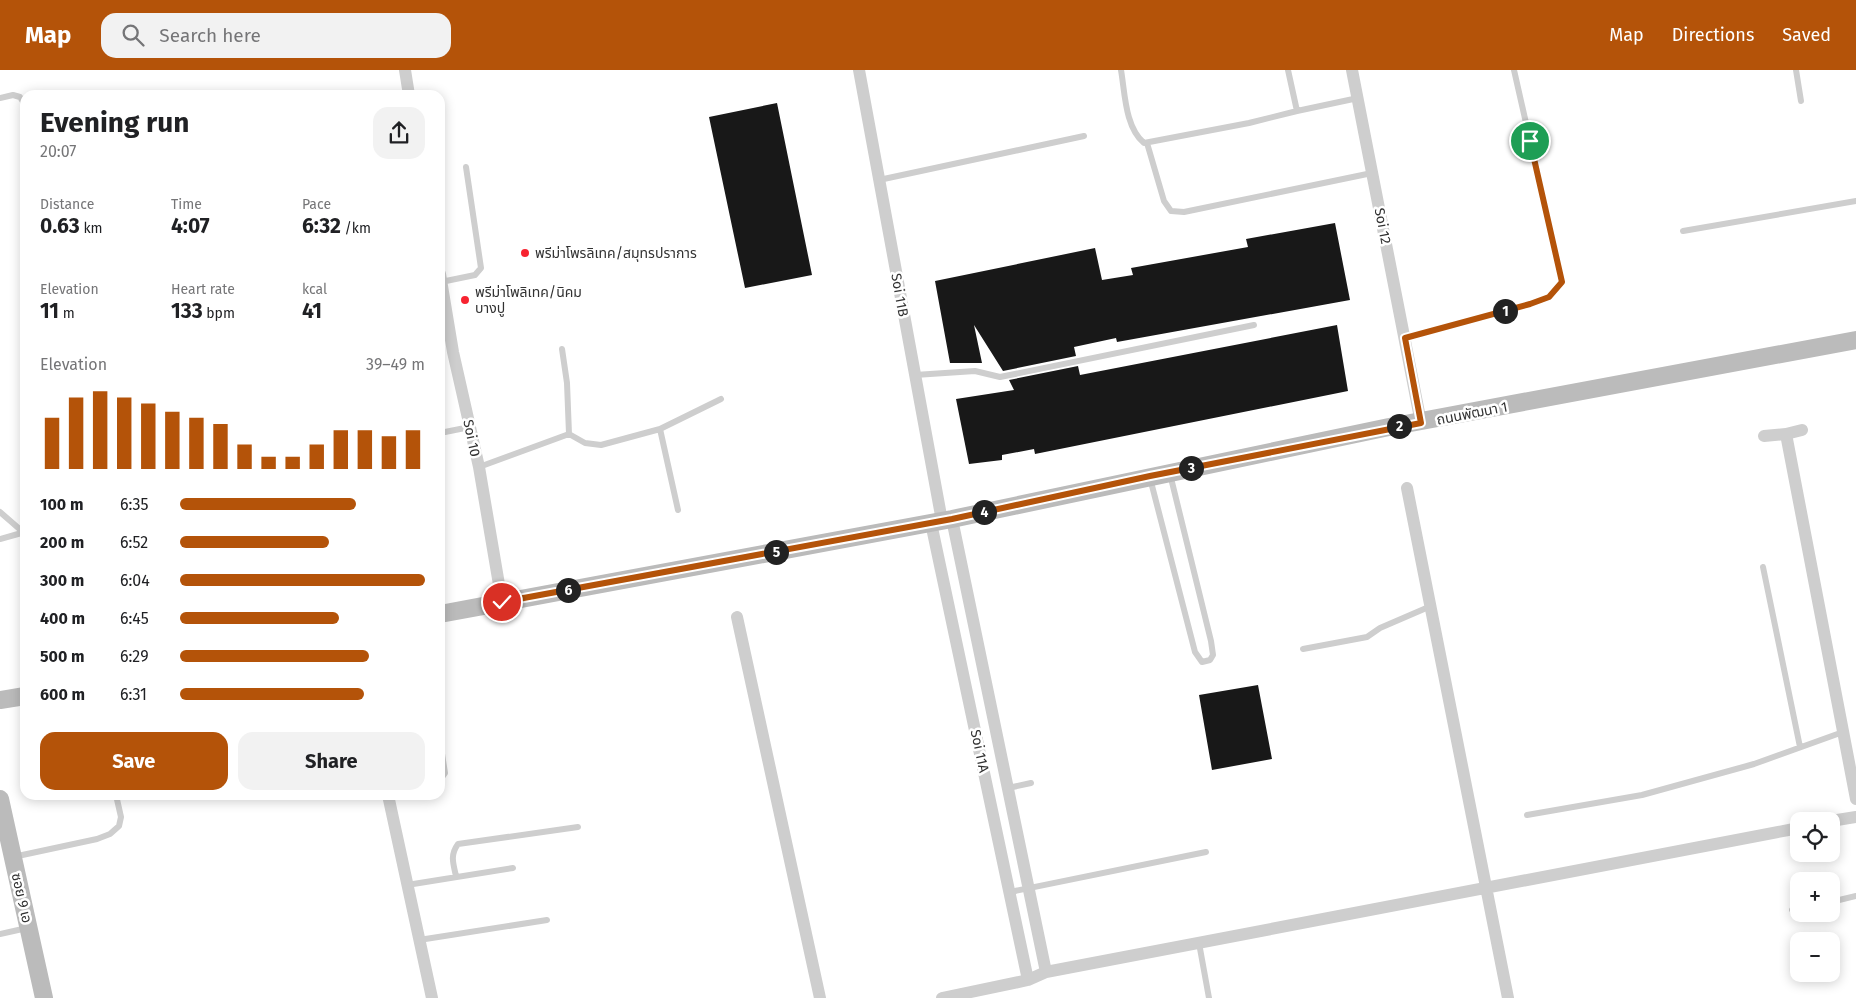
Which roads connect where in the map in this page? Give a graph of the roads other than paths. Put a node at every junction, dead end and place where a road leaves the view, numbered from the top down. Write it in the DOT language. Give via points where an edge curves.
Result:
graph roads {
  1 [pos="405,70"];
  2 [pos="858,70"];
  3 [pos="1121,70"];
  4 [pos="1288,70"];
  5 [pos="1352,70"];
  6 [pos="1514,70"];
  7 [pos="1796,70"];
  8 [pos="408,90"];
  9 [pos="20,97"];
  10 [pos="0,98"];
  11 [pos="1358,98"];
  12 [pos="1801,101"];
  13 [pos="1297,111"];
  14 [pos="1084,136"];
  15 [pos="1147,143"];
  16 [pos="466,167"];
  17 [pos="1372,173"];
  18 [pos="879,180"];
  19 [pos="1856,201"];
  20 [pos="1683,231"];
  21 [pos="445,278"];
  22 [pos="445,303"];
  23 [pos="1254,325"];
  24 [pos="1405,338"];
  25 [pos="1856,340"];
  26 [pos="562,349"];
  27 [pos="915,375"];
  28 [pos="721,399"];
  29 [pos="1421,423"];
  30 [pos="470,427"];
  31 [pos="660,429"];
  32 [pos="1802,430"];
  33 [pos="445,432"];
  34 [pos="570,434"];
  35 [pos="1786,434"];
  36 [pos="1764,436"];
  37 [pos="479,467"];
  38 [pos="1170,472"];
  39 [pos="1150,476"];
  40 [pos="1407,488"];
  41 [pos="678,510"];
  42 [pos="0,512"];
  43 [pos="942,521"];
  44 [pos="20,529"];
  45 [pos="20,533"];
  46 [pos="0,539"];
  47 [pos="1763,567"];
  48 [pos="502,602"];
  49 [pos="1431,606"];
  50 [pos="445,613"];
  51 [pos="737,617"];
  52 [pos="1302,649"];
  53 [pos="20,697"];
  54 [pos="0,700"];
  55 [pos="1843,732"];
  56 [pos="1800,748"];
  57 [pos="1002,759"];
  58 [pos="982,762"];
  59 [pos="1032,784"];
  60 [pos="1008,788"];
  61 [pos="1856,798"];
  62 [pos="0,799"];
  63 [pos="117,800"];
  64 [pos="390,800"];
  65 [pos="1527,815"];
  66 [pos="1856,817"];
  67 [pos="1840,820"];
  68 [pos="578,827"];
  69 [pos="1790,830"];
  70 [pos="1206,852"];
  71 [pos="1021,853"];
  72 [pos="1002,856"];
  73 [pos="13,858"];
  74 [pos="513,868"];
  75 [pos="456,876"];
  76 [pos="407,885"];
  77 [pos="1488,886"];
  78 [pos="1028,888"];
  79 [pos="1010,892"];
  80 [pos="1856,896"];
  81 [pos="1840,900"];
  82 [pos="548,920"];
  83 [pos="28,927"];
  84 [pos="0,934"];
  85 [pos="419,940"];
  86 [pos="1199,942"];
  87 [pos="1046,972"];
  88 [pos="1028,980"];
  89 [pos="44,998"];
  90 [pos="432,998"];
  91 [pos="820,998"];
  92 [pos="942,998"];
  93 [pos="1209,998"];
  94 [pos="1508,998"];
  1 -- 8 [label="street"];
  2 -- 18 [label="street, Soi 11B"];
  3 -- 15 [label="lane" via="1132,127 1136,136"];
  4 -- 13 [label="lane"];
  5 -- 11 [label="street, Soi 12"];
  6 -- 24 [label="lane" via="1562,282 1549,297 1530,304"];
  7 -- 12 [label="lane"];
  9 -- 10 [label="lane"];
  11 -- 13 [label="lane"];
  11 -- 17 [label="street, Soi 12"];
  13 -- 15 [label="lane"];
  14 -- 18 [label="lane"];
  15 -- 17 [label="lane" via="1164,201 1171,211 1184,212"];
  16 -- 21 [label="lane" via="481,268 476,275"];
  17 -- 24 [label="street, Soi 12"];
  18 -- 27 [label="street, Soi 11B"];
  19 -- 20 [label="lane"];
  22 -- 30 [label="street, Soi 10"];
  23 -- 27 [label="lane" via="1000,377 975,371"];
  24 -- 29 [label="street, Soi 12"];
  25 -- 29 [label="main road, ถนนพัฒนา 1"];
  26 -- 34 [label="lane"];
  27 -- 43 [label="street, Soi 11B"];
  28 -- 31 [label="lane"];
  29 -- 38 [label="main road, ถนนพัฒนา 1"];
  30 -- 33 [label="lane"];
  30 -- 37 [label="street, Soi 10"];
  31 -- 34 [label="lane" via="601,445 585,443"];
  31 -- 41 [label="lane"];
  32 -- 35 [label="street"];
  34 -- 37 [label="lane"];
  35 -- 36 [label="street"];
  35 -- 55 [label="street"];
  37 -- 48 [label="street, Soi 10"];
  38 -- 39 [label="main road, ถนนพัฒนา 1"];
  38 -- 39 [label="lane" via="1211,641 1213,655 1210,660 1202,662 1195,652"];
  39 -- 43 [label="main road, ถนนพัฒนา 1"];
  40 -- 49 [label="street"];
  42 -- 44 [label="lane"];
  43 -- 48 [label="main road, ถนนพัฒนา 1"];
  43 -- 57 [label="street"];
  43 -- 58 [label="street, Soi 11A"];
  45 -- 46 [label="lane"];
  47 -- 56 [label="lane"];
  48 -- 50 [label="main road, ถนนพัฒนา 1"];
  49 -- 52 [label="lane" via="1367,637"];
  49 -- 77 [label="street"];
  51 -- 91 [label="street"];
  53 -- 54 [label="main road"];
  55 -- 56 [label="lane"];
  55 -- 61 [label="street"];
  56 -- 65 [label="lane" via="1642,795"];
  57 -- 58 [label="street"];
  57 -- 60 [label="street"];
  58 -- 72 [label="street, Soi 11A"];
  59 -- 60 [label="lane"];
  60 -- 71 [label="street"];
  62 -- 73 [label="main road, ซอย 9 เอ"];
  63 -- 73 [label="lane" via="121,817 119,826 110,834"];
  64 -- 76 [label="street"];
  66 -- 67 [label="street"];
  68 -- 75 [label="lane" via="458,844 452,860"];
  69 -- 77 [label="street"];
  70 -- 78 [label="lane"];
  71 -- 72 [label="street"];
  71 -- 78 [label="street"];
  72 -- 79 [label="street, Soi 11A"];
  73 -- 83 [label="main road, ซอย 9 เอ"];
  74 -- 75 [label="lane"];
  75 -- 76 [label="lane"];
  76 -- 85 [label="street"];
  77 -- 86 [label="street"];
  77 -- 94 [label="street"];
  78 -- 79 [label="lane"];
  78 -- 87 [label="street"];
  79 -- 88 [label="street, Soi 11A"];
  80 -- 81 [label="lane"];
  82 -- 85 [label="lane"];
  83 -- 84 [label="lane"];
  83 -- 89 [label="main road, ซอย 9 เอ"];
  85 -- 90 [label="street"];
  86 -- 87 [label="street"];
  86 -- 93 [label="lane"];
  87 -- 88 [label="street"];
  88 -- 92 [label="street"];
}
